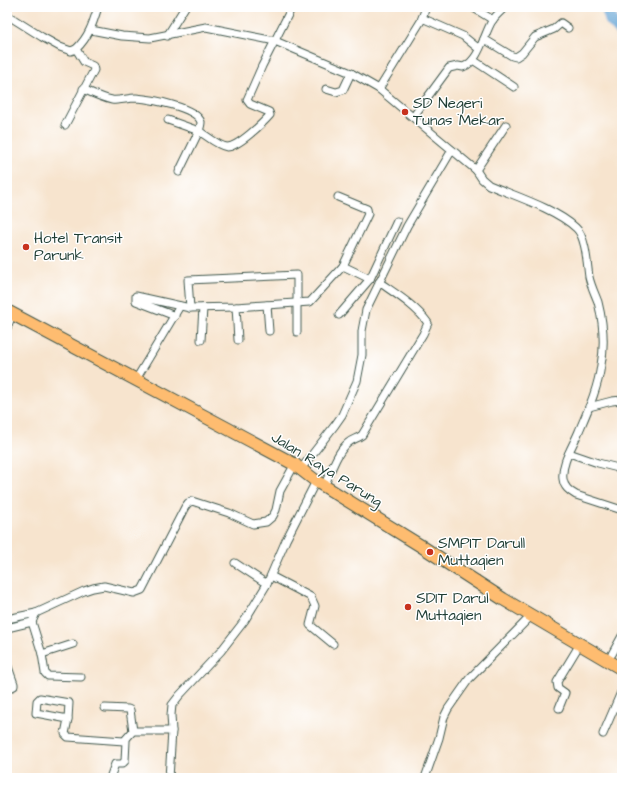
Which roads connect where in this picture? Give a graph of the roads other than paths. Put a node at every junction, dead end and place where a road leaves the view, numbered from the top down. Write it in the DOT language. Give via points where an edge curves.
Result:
graph roads {
  1 [pos="98,7"];
  2 [pos="185,7"];
  3 [pos="292,7"];
  4 [pos="426,7"];
  5 [pos="472,7"];
  6 [pos="504,7"];
  7 [pos="7,15"];
  8 [pos="422,18"];
  9 [pos="493,20"];
  10 [pos="568,28"];
  11 [pos="91,30"];
  12 [pos="167,36"];
  13 [pos="484,38"];
  14 [pos="275,41"];
  15 [pos="76,49"];
  16 [pos="479,49"];
  17 [pos="473,60"];
  18 [pos="351,73"];
  19 [pos="514,87"];
  20 [pos="326,88"];
  21 [pos="83,89"];
  22 [pos="379,89"];
  23 [pos="413,117"];
  24 [pos="168,120"];
  25 [pos="65,125"];
  26 [pos="506,125"];
  27 [pos="199,131"];
  28 [pos="452,150"];
  29 [pos="476,170"];
  30 [pos="179,172"];
  31 [pos="338,197"];
  32 [pos="397,221"];
  33 [pos="343,266"];
  34 [pos="370,278"];
  35 [pos="379,282"];
  36 [pos="298,303"];
  37 [pos="267,305"];
  38 [pos="180,306"];
  39 [pos="236,307"];
  40 [pos="190,308"];
  41 [pos="203,308"];
  42 [pos="10,310"];
  43 [pos="339,315"];
  44 [pos="175,316"];
  45 [pos="7,328"];
  46 [pos="269,331"];
  47 [pos="297,332"];
  48 [pos="201,340"];
  49 [pos="238,340"];
  50 [pos="138,376"];
  51 [pos="622,400"];
  52 [pos="589,407"];
  53 [pos="569,453"];
  54 [pos="298,463"];
  55 [pos="622,469"];
  56 [pos="321,481"];
  57 [pos="622,510"];
  58 [pos="235,563"];
  59 [pos="272,576"];
  60 [pos="267,584"];
  61 [pos="527,610"];
  62 [pos="36,613"];
  63 [pos="7,619"];
  64 [pos="32,622"];
  65 [pos="7,628"];
  66 [pos="622,636"];
  67 [pos="73,644"];
  68 [pos="333,644"];
  69 [pos="580,644"];
  70 [pos="42,654"];
  71 [pos="617,657"];
  72 [pos="7,664"];
  73 [pos="622,669"];
  74 [pos="81,676"];
  75 [pos="7,689"];
  76 [pos="622,690"];
  77 [pos="105,708"];
  78 [pos="559,708"];
  79 [pos="68,719"];
  80 [pos="132,731"];
  81 [pos="172,731"];
  82 [pos="603,734"];
  83 [pos="126,740"];
  84 [pos="110,778"];
  85 [pos="169,778"];
  86 [pos="425,778"];
  1 -- 11 [label="street"];
  2 -- 12 [label="street"];
  3 -- 14 [label="street"];
  4 -- 8 [label="street"];
  5 -- 9 [label="street"];
  6 -- 9 [label="street"];
  7 -- 15 [label="street" via="60,47 71,51"];
  8 -- 16 [label="street" via="463,36"];
  8 -- 22 [label="street"];
  9 -- 13 [label="street"];
  10 -- 13 [label="street" via="561,23 535,37 516,57"];
  11 -- 12 [label="street" via="122,36"];
  11 -- 15 [label="street"];
  12 -- 14 [label="street" via="206,27"];
  13 -- 16 [label="street"];
  14 -- 18 [label="street"];
  14 -- 27 [label="street" via="247,100 270,115 247,136 228,147"];
  15 -- 21 [label="street" via="84,62 94,68"];
  16 -- 17 [label="street"];
  17 -- 19 [label="street"];
  17 -- 23 [label="street" via="467,66 452,66 447,70"];
  18 -- 20 [label="street" via="343,90 336,92"];
  18 -- 22 [label="street"];
  21 -- 25 [label="street"];
  21 -- 27 [label="street" via="111,100 136,98 170,104 200,120"];
  22 -- 23 [label="street"];
  23 -- 28 [label="street"];
  24 -- 27 [label="street"];
  26 -- 29 [label="street"];
  27 -- 30 [label="street"];
  28 -- 29 [label="street"];
  28 -- 35 [label="street" via="407,226"];
  29 -- 52 [label="street" via="489,185 547,210 577,228 581,235 590,280 602,319 603,338 602,365"];
  31 -- 33 [label="street" via="368,211"];
  32 -- 34 [label="street"];
  33 -- 34 [label="street"];
  33 -- 36 [label="street" via="310,302"];
  34 -- 43 [label="street"];
  35 -- 54 [label="street" via="364,319 362,355 357,381 342,415 336,425"];
  35 -- 56 [label="street" via="406,301 428,323 362,435 347,443"];
  36 -- 37 [label="street"];
  36 -- 40 [label="street" via="297,275 188,280"];
  36 -- 47 [label="street"];
  37 -- 39 [label="street"];
  37 -- 46 [label="street"];
  38 -- 40 [label="street"];
  38 -- 44 [label="street"];
  38 -- 44 [label="street" via="136,296 136,301"];
  39 -- 41 [label="street"];
  39 -- 49 [label="street"];
  40 -- 41 [label="street"];
  41 -- 48 [label="street"];
  42 -- 45 [label="street"];
  42 -- 50 [label="highway, Jalan Raya Parung"];
  42 -- 54 [label="highway, Jalan Raya Parung"];
  44 -- 50 [label="street"];
  50 -- 54 [label="highway, Jalan Raya Parung"];
  51 -- 52 [label="street"];
  52 -- 53 [label="street"];
  53 -- 55 [label="street"];
  53 -- 57 [label="street" via="563,479 569,491"];
  54 -- 56 [label="highway, Jalan Raya Parung"];
  54 -- 62 [label="street" via="280,491 273,516 266,522 253,524 192,501 185,507 142,590 134,593 104,586 93,588"];
  56 -- 59 [label="street" via="286,540"];
  56 -- 61 [label="highway, Jalan Raya Parung" via="421,546"];
  58 -- 60 [label="street"];
  59 -- 60 [label="street"];
  59 -- 68 [label="street" via="311,597 315,606 310,625"];
  60 -- 81 [label="street" via="245,620 221,651 172,705"];
  61 -- 69 [label="highway, Jalan Raya Parung"];
  61 -- 71 [label="highway, Jalan Raya Parung"];
  61 -- 86 [label="street" via="469,679 448,709"];
  62 -- 63 [label="street"];
  62 -- 64 [label="street"];
  64 -- 65 [label="street"];
  64 -- 70 [label="street"];
  66 -- 71 [label="street"];
  67 -- 70 [label="street"];
  69 -- 73 [label="highway, Jalan Raya Parung"];
  69 -- 78 [label="street" via="557,682 558,688 565,693"];
  70 -- 74 [label="street" via="45,673 48,676"];
  72 -- 75 [label="street" via="14,684"];
  76 -- 82 [label="street"];
  77 -- 80 [label="street" via="130,710"];
  79 -- 79 [label="street" via="69,703 38,699 36,713"];
  79 -- 83 [label="street" via="65,734 68,737"];
  80 -- 81 [label="street"];
  80 -- 83 [label="street"];
  81 -- 85 [label="street"];
  83 -- 84 [label="street" via="125,761 122,764 115,764"];
}
